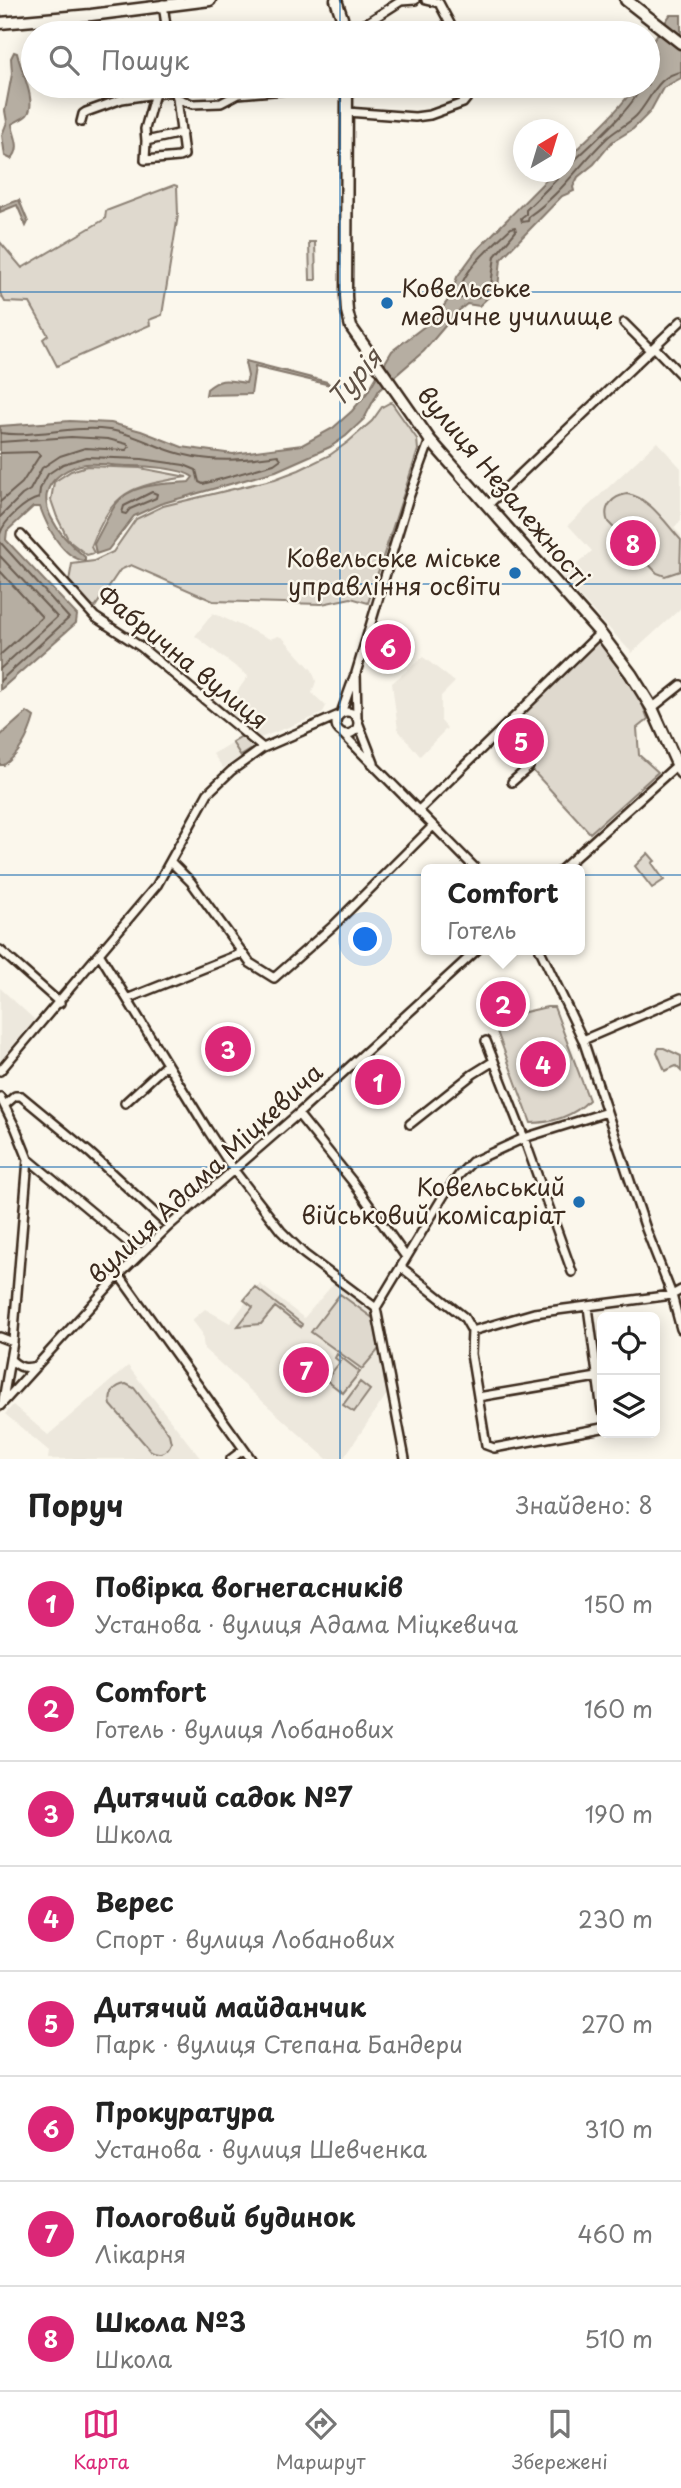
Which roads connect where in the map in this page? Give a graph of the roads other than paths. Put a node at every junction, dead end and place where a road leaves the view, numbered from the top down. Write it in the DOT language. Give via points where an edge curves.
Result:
graph roads {
  1 [pos="210,0"];
  2 [pos="336,0"];
  3 [pos="415,0"];
  4 [pos="426,0"];
  5 [pos="626,0"];
  6 [pos="163,4"];
  7 [pos="21,21"];
  8 [pos="23,21"];
  9 [pos="165,21"];
  10 [pos="344,21"];
  11 [pos="368,21"];
  12 [pos="449,21"];
  13 [pos="653,21"];
  14 [pos="0,23"];
  15 [pos="660,26"];
  16 [pos="681,43"];
  17 [pos="128,98"];
  18 [pos="154,98"];
  19 [pos="176,98"];
  20 [pos="184,98"];
  21 [pos="230,98"];
  22 [pos="348,98"];
  23 [pos="467,98"];
  24 [pos="347,112"];
  25 [pos="81,122"];
  26 [pos="181,133"];
  27 [pos="146,141"];
  28 [pos="681,321"];
  29 [pos="624,323"];
  30 [pos="652,348"];
  31 [pos="681,375"];
  32 [pos="430,440"];
  33 [pos="487,506"];
  34 [pos="21,535"];
  35 [pos="600,633"];
  36 [pos="356,673"];
  37 [pos="681,685"];
  38 [pos="652,709"];
  39 [pos="340,714"];
  40 [pos="357,719"];
  41 [pos="320,724"];
  42 [pos="339,731"];
  43 [pos="496,735"];
  44 [pos="263,748"];
  45 [pos="376,767"];
  46 [pos="679,769"];
  47 [pos="512,782"];
  48 [pos="418,811"];
  49 [pos="433,826"];
  50 [pos="172,862"];
  51 [pos="471,864"];
  52 [pos="568,864"];
  53 [pos="0,950"];
  54 [pos="242,953"];
  55 [pos="100,955"];
  56 [pos="472,955"];
  57 [pos="542,955"];
  58 [pos="128,998"];
  59 [pos="681,998"];
  60 [pos="60,1003"];
  61 [pos="583,1040"];
  62 [pos="486,1041"];
  63 [pos="494,1061"];
  64 [pos="167,1064"];
  65 [pos="0,1071"];
  66 [pos="0,1097"];
  67 [pos="125,1102"];
  68 [pos="5,1105"];
  69 [pos="607,1112"];
  70 [pos="298,1114"];
  71 [pos="410,1125"];
  72 [pos="524,1138"];
  73 [pos="28,1159"];
  74 [pos="233,1168"];
  75 [pos="169,1226"];
  76 [pos="141,1253"];
  77 [pos="406,1257"];
  78 [pos="401,1267"];
  79 [pos="572,1272"];
  80 [pos="119,1275"];
  81 [pos="681,1290"];
  82 [pos="671,1295"];
  83 [pos="588,1307"];
  84 [pos="376,1308"];
  85 [pos="681,1329"];
  86 [pos="472,1331"];
  87 [pos="0,1337"];
  88 [pos="13,1342"];
  89 [pos="11,1360"];
  90 [pos="37,1366"];
  91 [pos="597,1377"];
  92 [pos="478,1397"];
  93 [pos="1,1405"];
  94 [pos="597,1429"];
  95 [pos="243,1450"];
  96 [pos="231,1459"];
  97 [pos="251,1459"];
  98 [pos="405,1459"];
  1 -- 6 [label="main road"];
  2 -- 10 [label="main road"];
  3 -- 11 [label="street" via="401,1"];
  4 -- 12 [label="street" via="439,3"];
  5 -- 13 [label="main road"];
  6 -- 8 [label="main road"];
  6 -- 9 [label="street"];
  7 -- 14 [label="main road"];
  15 -- 16 [label="main road"];
  17 -- 25 [label="street" via="86,112"];
  18 -- 27 [label="street"];
  19 -- 26 [label="street"];
  20 -- 21 [label="street" via="191,104 221,103"];
  22 -- 24 [label="main road, вулиця Незалежності"];
  23 -- 24 [label="street" via="415,117"];
  24 -- 32 [label="main road, вулиця Незалежності" via="347,312 351,327"];
  26 -- 27 [label="street"];
  26 -- 27 [label="street" via="184,155 179,158 145,160"];
  28 -- 30 [label="street"];
  29 -- 30 [label="street"];
  30 -- 31 [label="street"];
  30 -- 33 [label="street"];
  32 -- 33 [label="main road, вулиця Незалежності"];
  32 -- 36 [label="street"];
  33 -- 35 [label="main road, вулиця Незалежності"];
  34 -- 44 [label="street, Фабрична вулиця" via="95,617 141,647"];
  35 -- 38 [label="main road, вулиця Незалежності"];
  35 -- 43 [label="street"];
  36 -- 39 [label="street"];
  36 -- 40 [label="street"];
  37 -- 38 [label="street"];
  38 -- 46 [label="main road, вулиця Незалежності"];
  39 -- 40 [label="street" via="352,713"];
  39 -- 41 [label="street"];
  39 -- 42 [label="street" via="336,722"];
  40 -- 42 [label="street" via="355,731"];
  40 -- 45 [label="street"];
  41 -- 42 [label="street"];
  41 -- 44 [label="street"];
  42 -- 45 [label="street"];
  43 -- 47 [label="street" via="529,767"];
  43 -- 48 [label="street"];
  44 -- 50 [label="street" via="208,793"];
  45 -- 48 [label="street"];
  46 -- 52 [label="street"];
  48 -- 49 [label="street"];
  49 -- 51 [label="street"];
  49 -- 54 [label="street" via="274,978"];
  50 -- 54 [label="street"];
  50 -- 55 [label="street"];
  53 -- 60 [label="street"];
  54 -- 58 [label="street"];
  55 -- 58 [label="street"];
  55 -- 60 [label="street"];
  56 -- 70 [label="street, вулиця Адама Міцкевича"];
  57 -- 61 [label="street"];
  58 -- 64 [label="street"];
  59 -- 61 [label="street"];
  60 -- 65 [label="street"];
  61 -- 69 [label="street"];
  62 -- 63 [label="street"];
  63 -- 71 [label="street"];
  63 -- 72 [label="street"];
  64 -- 67 [label="street"];
  64 -- 74 [label="street"];
  66 -- 68 [label="street"];
  68 -- 73 [label="street"];
  68 -- 75 [label="street" via="21,1096"];
  69 -- 72 [label="street"];
  69 -- 82 [label="street"];
  70 -- 74 [label="street, вулиця Адама Міцкевича"];
  70 -- 77 [label="street"];
  72 -- 77 [label="street" via="487,1153 458,1175"];
  72 -- 79 [label="street"];
  73 -- 76 [label="street"];
  73 -- 88 [label="street"];
  74 -- 75 [label="street, вулиця Адама Міцкевича"];
  74 -- 84 [label="street" via="304,1254"];
  75 -- 76 [label="street, вулиця Адама Міцкевича"];
  76 -- 80 [label="street, вулиця Адама Міцкевича"];
  77 -- 78 [label="street"];
  78 -- 84 [label="street"];
  78 -- 86 [label="street" via="464,1317"];
  80 -- 90 [label="street, вулиця Адама Міцкевича"];
  80 -- 95 [label="street"];
  81 -- 82 [label="street"];
  82 -- 83 [label="street"];
  82 -- 85 [label="street"];
  83 -- 86 [label="street" via="534,1313"];
  83 -- 91 [label="street"];
  84 -- 98 [label="street"];
  86 -- 92 [label="street"];
  87 -- 88 [label="street"];
  88 -- 89 [label="street"];
  89 -- 90 [label="street" via="18,1366"];
  89 -- 93 [label="street"];
  90 -- 93 [label="street, вулиця Адама Міцкевича"];
  91 -- 92 [label="street"];
  92 -- 94 [label="street" via="486,1445 494,1448"];
  95 -- 96 [label="street"];
  95 -- 97 [label="street"];
}
